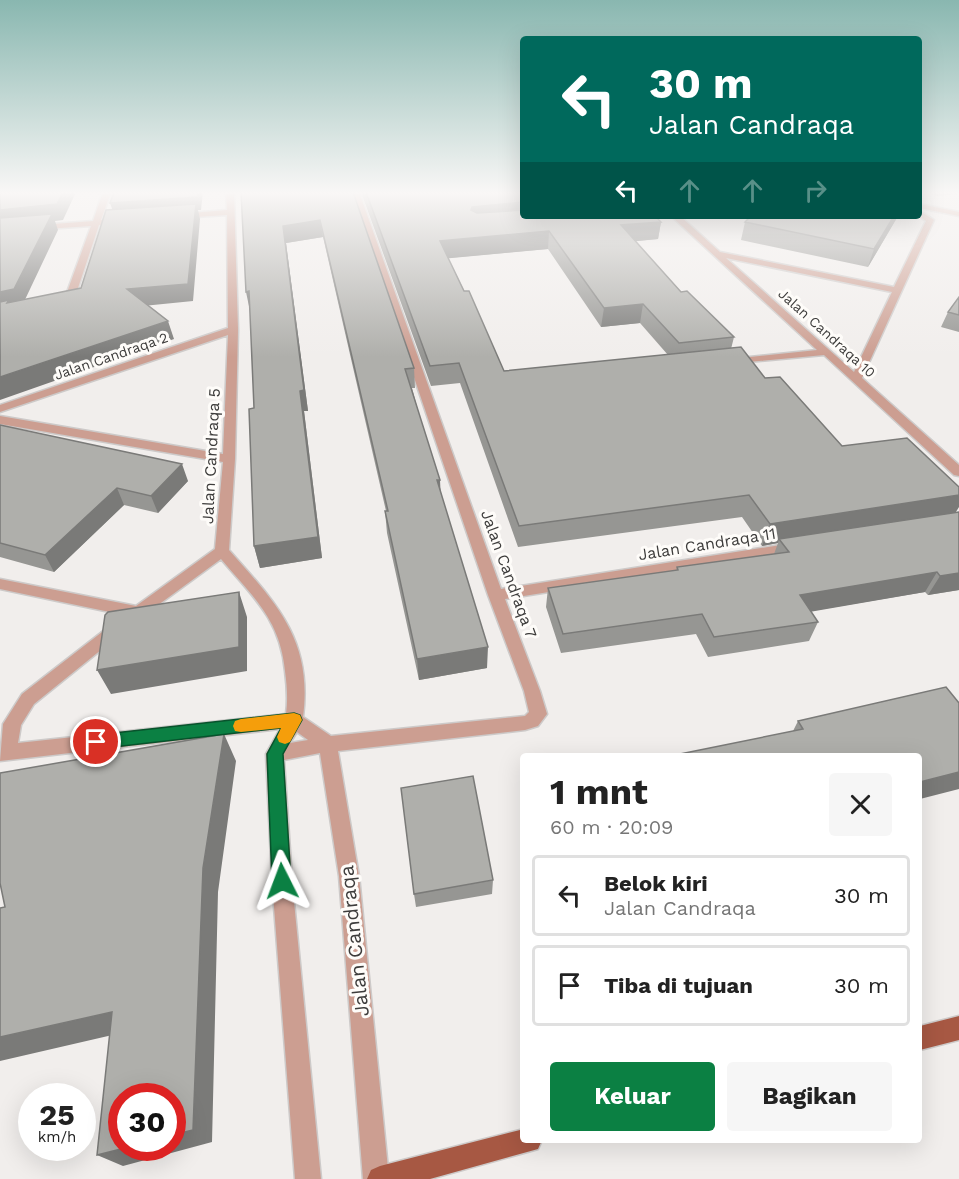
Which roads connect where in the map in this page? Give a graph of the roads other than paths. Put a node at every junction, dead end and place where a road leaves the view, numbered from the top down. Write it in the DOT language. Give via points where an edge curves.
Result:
graph roads {
  1 [pos="88,247"];
  2 [pos="230,247"];
  3 [pos="374,247"];
  4 [pos="711,247"];
  5 [pos="917,247"];
  6 [pos="719,254"];
  7 [pos="897,290"];
  8 [pos="49,306"];
  9 [pos="233,330"];
  10 [pos="827,352"];
  11 [pos="723,363"];
  12 [pos="856,378"];
  13 [pos="0,410"];
  14 [pos="0,420"];
  15 [pos="230,459"];
  16 [pos="959,472"];
  17 [pos="809,546"];
  18 [pos="222,551"];
  19 [pos="0,584"];
  20 [pos="496,595"];
  21 [pos="138,612"];
  22 [pos="294,720"];
  23 [pos="328,744"];
  24 [pos="4,752"];
  25 [pos="275,754"];
  26 [pos="959,1028"];
  27 [pos="922,1037"];
  28 [pos="520,1142"];
  29 [pos="308,1179"];
  30 [pos="378,1179"];
  1 -- 8 [label="street" via="70,297"];
  2 -- 9 [label="street, Jalan Candraqa 5"];
  3 -- 20 [label="street, Jalan Candraqa 7"];
  4 -- 6 [label="street, Jalan Candraqa 10"];
  5 -- 7 [label="street"];
  6 -- 7 [label="street"];
  6 -- 10 [label="street, Jalan Candraqa 10"];
  7 -- 12 [label="street"];
  9 -- 13 [label="street, Jalan Candraqa 2"];
  9 -- 15 [label="street, Jalan Candraqa 5"];
  10 -- 11 [label="street"];
  10 -- 12 [label="street, Jalan Candraqa 10"];
  12 -- 16 [label="street, Jalan Candraqa 10"];
  14 -- 15 [label="street"];
  15 -- 18 [label="street, Jalan Candraqa 5"];
  17 -- 20 [label="street, Jalan Candraqa 11"];
  18 -- 21 [label="street"];
  18 -- 22 [label="street" via="281,624 291,648 297,699"];
  19 -- 21 [label="street"];
  20 -- 23 [label="street, Jalan Candraqa 7" via="538,711 532,721"];
  21 -- 24 [label="street" via="28,699 12,724"];
  22 -- 23 [label="street"];
  22 -- 24 [label="street"];
  22 -- 25 [label="street"];
  23 -- 25 [label="street, Jalan Candraqa 7"];
  23 -- 30 [label="street, Jalan Candraqa" via="349,876"];
  25 -- 29 [label="street"];
  26 -- 27 [label="main road"];
  28 -- 30 [label="main road"];
}
